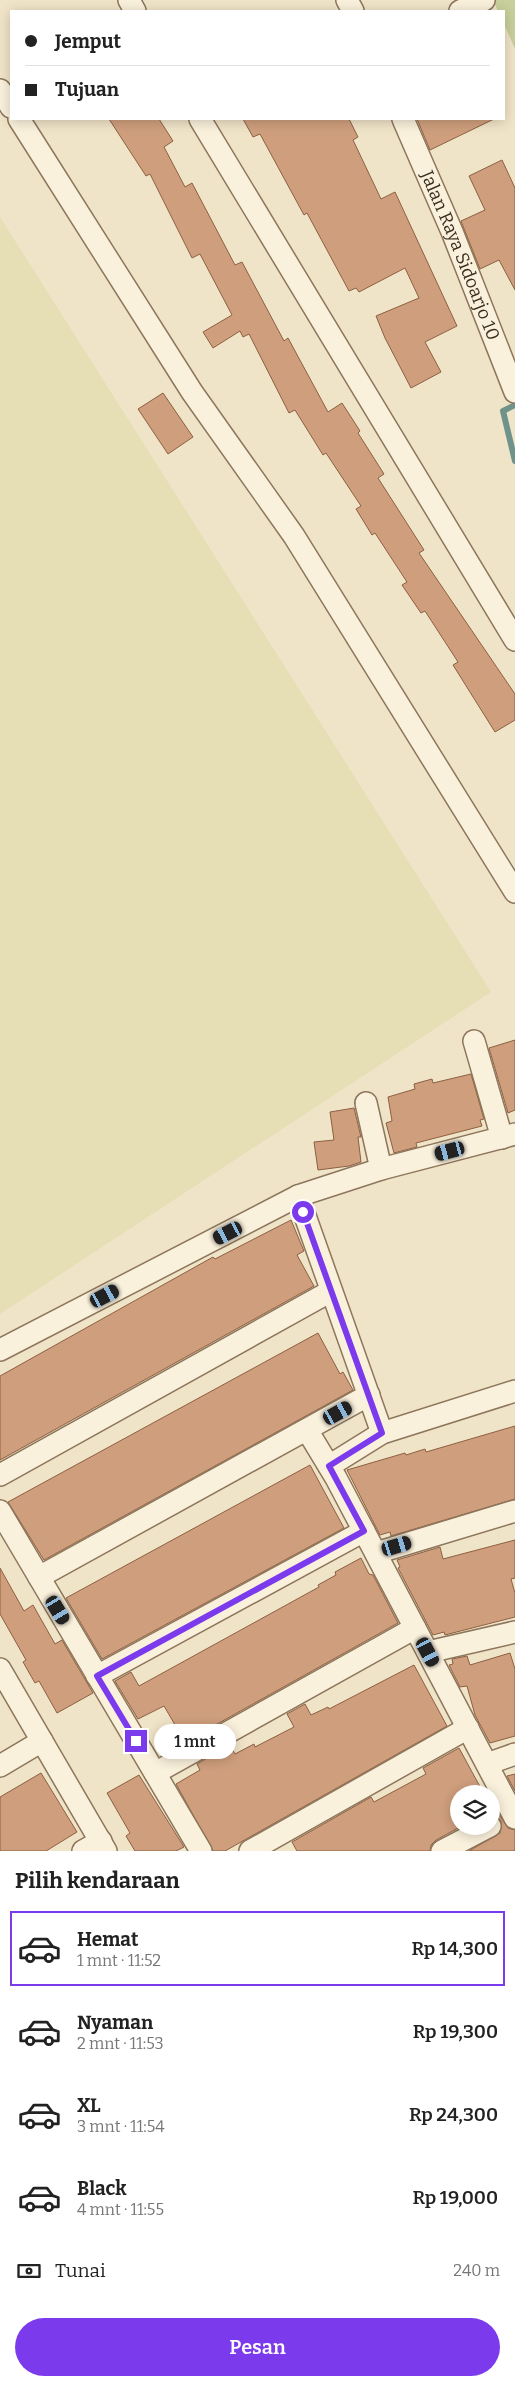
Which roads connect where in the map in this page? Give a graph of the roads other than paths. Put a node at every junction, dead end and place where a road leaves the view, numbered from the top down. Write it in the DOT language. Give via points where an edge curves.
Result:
graph roads {
  1 [pos="484,0"];
  2 [pos="462,10"];
  3 [pos="0,90"];
  4 [pos="10,105"];
  5 [pos="20,120"];
  6 [pos="201,120"];
  7 [pos="403,120"];
  8 [pos="513,389"];
  9 [pos="513,631"];
  10 [pos="515,892"];
  11 [pos="474,1041"];
  12 [pos="366,1103"];
  13 [pos="508,1136"];
  14 [pos="382,1169"];
  15 [pos="298,1196"];
  16 [pos="331,1291"];
  17 [pos="0,1350"];
  18 [pos="515,1391"];
  19 [pos="369,1396"];
  20 [pos="306,1430"];
  21 [pos="382,1433"];
  22 [pos="329,1466"];
  23 [pos="0,1475"];
  24 [pos="0,1511"];
  25 [pos="515,1511"];
  26 [pos="364,1531"];
  27 [pos="376,1553"];
  28 [pos="39,1577"];
  29 [pos="415,1628"];
  30 [pos="515,1632"];
  31 [pos="428,1652"];
  32 [pos="0,1669"];
  33 [pos="97,1676"];
  34 [pos="468,1728"];
  35 [pos="42,1741"];
  36 [pos="515,1754"];
  37 [pos="487,1764"];
  38 [pos="0,1766"];
  39 [pos="155,1773"];
  40 [pos="514,1816"];
  41 [pos="500,1822"];
  42 [pos="473,1835"];
  43 [pos="97,1848"];
  44 [pos="201,1851"];
  45 [pos="250,1851"];
  46 [pos="442,1851"];
  1 -- 2 [label="street"];
  3 -- 4 [label="street"];
  5 -- 10 [label="street" via="192,392 294,536"];
  6 -- 9 [label="street"];
  7 -- 8 [label="street, Jalan Raya Sidoarjo 10" via="453,234"];
  11 -- 13 [label="street"];
  12 -- 14 [label="street"];
  13 -- 14 [label="street"];
  14 -- 15 [label="street"];
  15 -- 16 [label="street"];
  15 -- 17 [label="street"];
  16 -- 19 [label="street"];
  16 -- 23 [label="street"];
  18 -- 21 [label="street"];
  19 -- 20 [label="street"];
  19 -- 21 [label="street"];
  20 -- 22 [label="street"];
  20 -- 28 [label="street"];
  21 -- 22 [label="street"];
  22 -- 26 [label="street"];
  24 -- 28 [label="street"];
  25 -- 27 [label="street"];
  26 -- 27 [label="street"];
  26 -- 33 [label="street"];
  27 -- 29 [label="street"];
  28 -- 33 [label="street"];
  29 -- 31 [label="street"];
  29 -- 39 [label="street"];
  30 -- 31 [label="street"];
  31 -- 34 [label="street"];
  32 -- 35 [label="street"];
  33 -- 39 [label="street"];
  34 -- 37 [label="street"];
  34 -- 45 [label="street"];
  35 -- 38 [label="street"];
  35 -- 43 [label="street"];
  36 -- 37 [label="street"];
  37 -- 40 [label="street"];
  39 -- 44 [label="street"];
  40 -- 41 [label="street"];
  42 -- 46 [label="street"];
}
